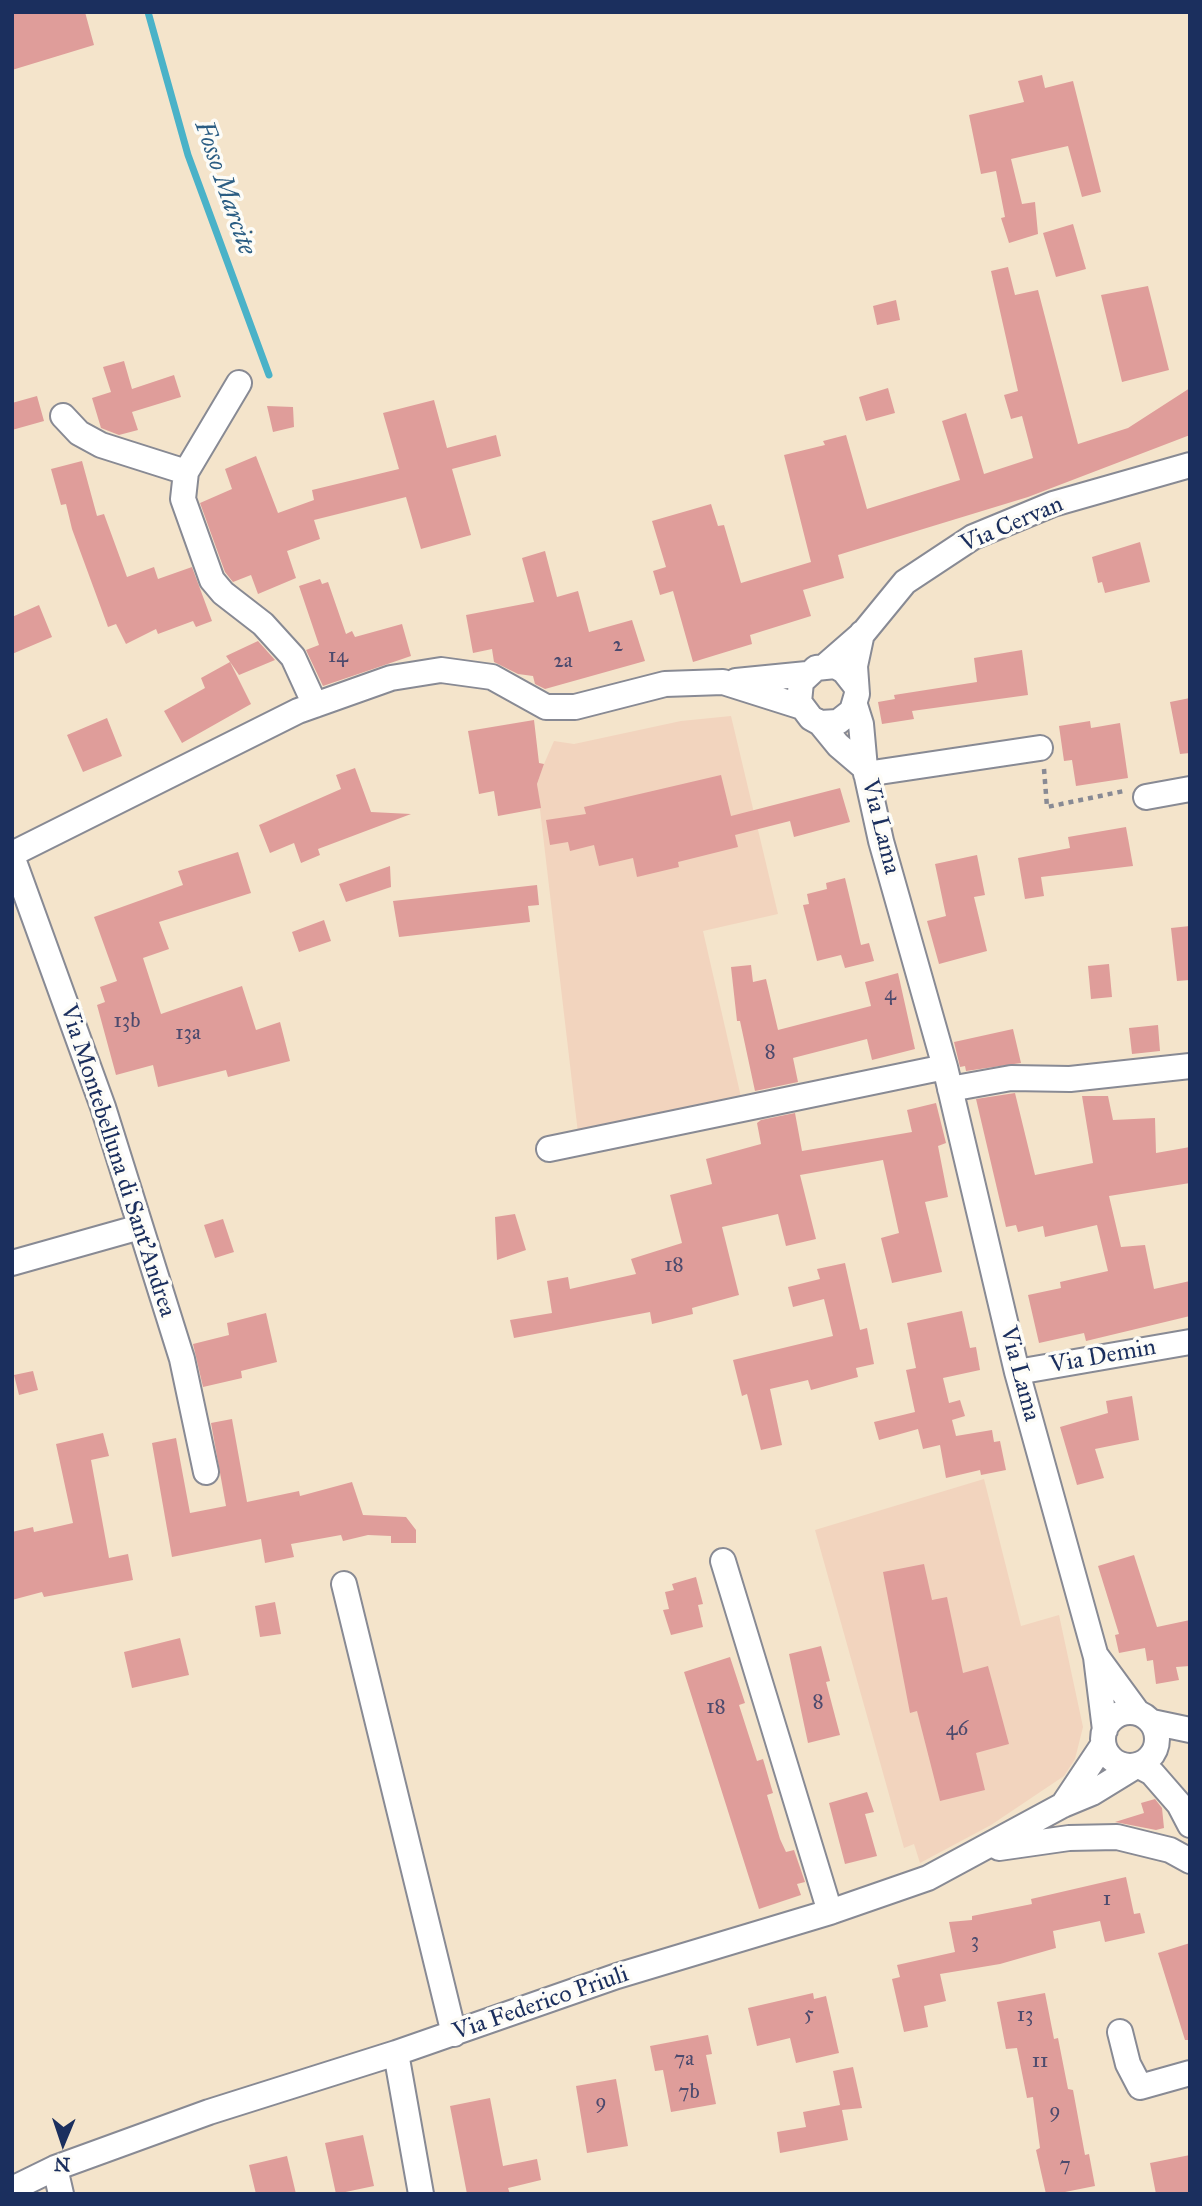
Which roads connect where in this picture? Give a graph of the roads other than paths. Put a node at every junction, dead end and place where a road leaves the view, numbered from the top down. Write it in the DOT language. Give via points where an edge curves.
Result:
graph roads {
  1 [pos="239,383"];
  2 [pos="62,416"];
  3 [pos="1190,465"];
  4 [pos="186,472"];
  5 [pos="862,633"];
  6 [pos="816,670"];
  7 [pos="732,683"];
  8 [pos="855,695"];
  9 [pos="315,705"];
  10 [pos="811,715"];
  11 [pos="1040,748"];
  12 [pos="866,771"];
  13 [pos="1190,789"];
  14 [pos="1137,794"];
  15 [pos="12,855"];
  16 [pos="1190,1066"];
  17 [pos="948,1078"];
  18 [pos="549,1149"];
  19 [pos="140,1227"];
  20 [pos="12,1264"];
  21 [pos="1190,1342"];
  22 [pos="1017,1372"];
  23 [pos="206,1472"];
  24 [pos="723,1561"];
  25 [pos="344,1584"];
  26 [pos="1096,1657"];
  27 [pos="1145,1718"];
  28 [pos="1190,1730"];
  29 [pos="1104,1737"];
  30 [pos="1190,1741"];
  31 [pos="1146,1758"];
  32 [pos="1063,1805"];
  33 [pos="1185,1814"];
  34 [pos="972,1856"];
  35 [pos="1190,1861"];
  36 [pos="830,1912"];
  37 [pos="1120,2032"];
  38 [pos="453,2034"];
  39 [pos="396,2053"];
  40 [pos="1190,2073"];
  41 [pos="55,2168"];
  42 [pos="12,2189"];
  43 [pos="61,2194"];
  44 [pos="421,2194"];
  1 -- 4 [label="street"];
  2 -- 4 [label="street" via="101,445"];
  3 -- 5 [label="street, Via Cervan" via="1053,505 973,537 905,582"];
  4 -- 9 [label="street" via="183,499 212,580 293,657"];
  5 -- 6 [label="street, Via Cervan"];
  5 -- 8 [label="street, Via Lama"];
  6 -- 7 [label="street"];
  6 -- 8 [label="street" via="844,671"];
  6 -- 10 [label="street" via="799,692"];
  7 -- 9 [label="street, Via Montebelluna di Sant'Andrea" via="665,684 575,706 546,707 492,677 441,670 391,678"];
  7 -- 10 [label="street"];
  8 -- 10 [label="street" via="846,717 838,722"];
  8 -- 12 [label="street, Via Lama"];
  9 -- 15 [label="street, Via Montebelluna di Sant'Andrea"];
  10 -- 12 [label="street"];
  11 -- 12 [label="street"];
  12 -- 17 [label="street, Via Lama" via="881,841"];
  13 -- 14 [label="street"];
  15 -- 19 [label="street, Via Montebelluna di Sant'Andrea" via="103,1107"];
  16 -- 17 [label="street" via="1070,1079"];
  17 -- 18 [label="street"];
  17 -- 22 [label="street, Via Lama"];
  19 -- 20 [label="street"];
  19 -- 23 [label="street, Via Montebelluna di Sant'Andrea" via="182,1359"];
  21 -- 22 [label="street, Via Demin"];
  22 -- 26 [label="street, Via Lama"];
  24 -- 36 [label="street"];
  25 -- 38 [label="street"];
  26 -- 27 [label="street, Via Lama"];
  26 -- 29 [label="street, Via Lama"];
  27 -- 28 [label="street"];
  27 -- 29 [label="street" via="1122,1713"];
  27 -- 31 [label="street" via="1156,1730"];
  29 -- 31 [label="street" via="1115,1762"];
  29 -- 32 [label="street, Via Federico Priuli"];
  30 -- 31 [label="street, Via Federico Priuli"];
  31 -- 32 [label="street, Via Federico Priuli" via="1092,1793"];
  31 -- 33 [label="street" via="1152,1773"];
  32 -- 34 [label="street, Via Federico Priuli"];
  34 -- 35 [label="street" via="1073,1838 1117,1838 1170,1850"];
  34 -- 36 [label="street, Via Federico Priuli" via="928,1878"];
  36 -- 38 [label="street, Via Federico Priuli" via="617,1976"];
  37 -- 40 [label="street" via="1140,2087"];
  38 -- 39 [label="street, Via Federico Priuli"];
  39 -- 41 [label="street, Via Federico Priuli" via="209,2112"];
  39 -- 44 [label="street"];
  41 -- 42 [label="street, Via Federico Priuli"];
  41 -- 43 [label="street"];
}
